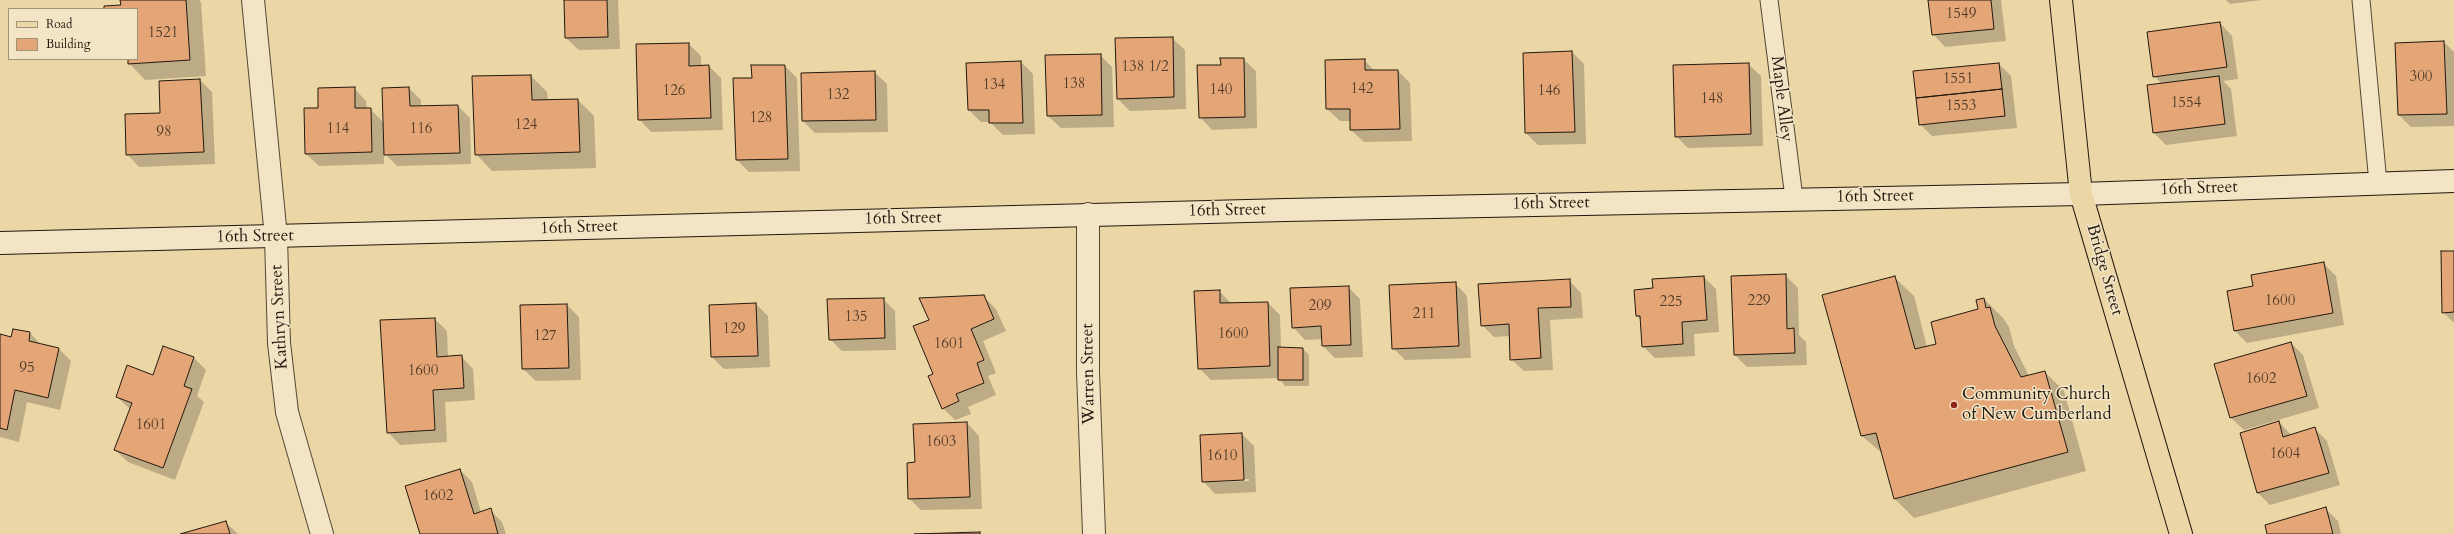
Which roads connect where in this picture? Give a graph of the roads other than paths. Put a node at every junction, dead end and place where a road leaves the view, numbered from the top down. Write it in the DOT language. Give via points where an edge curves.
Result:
graph roads {
  1 [pos="253,0"];
  2 [pos="1769,0"];
  3 [pos="2061,0"];
  4 [pos="2361,0"];
  5 [pos="2454,181"];
  6 [pos="2378,183"];
  7 [pos="2081,194"];
  8 [pos="1794,198"];
  9 [pos="1088,214"];
  10 [pos="276,237"];
  11 [pos="0,244"];
  12 [pos="322,534"];
  13 [pos="1094,534"];
  14 [pos="2181,534"];
  1 -- 10 [label="street, Kathryn Street"];
  2 -- 8 [label="lane, Maple Alley"];
  3 -- 7 [label="main road, Bridge Street"];
  4 -- 6 [label="lane"];
  5 -- 6 [label="street, 16th Street"];
  6 -- 7 [label="street, 16th Street"];
  7 -- 8 [label="street, 16th Street"];
  7 -- 14 [label="main road, Bridge Street"];
  8 -- 9 [label="street, 16th Street"];
  9 -- 10 [label="street, 16th Street"];
  9 -- 13 [label="street, Warren Street" via="1088,372"];
  10 -- 11 [label="street, 16th Street"];
  10 -- 12 [label="street, Kathryn Street" via="279,343 288,412"];
}
